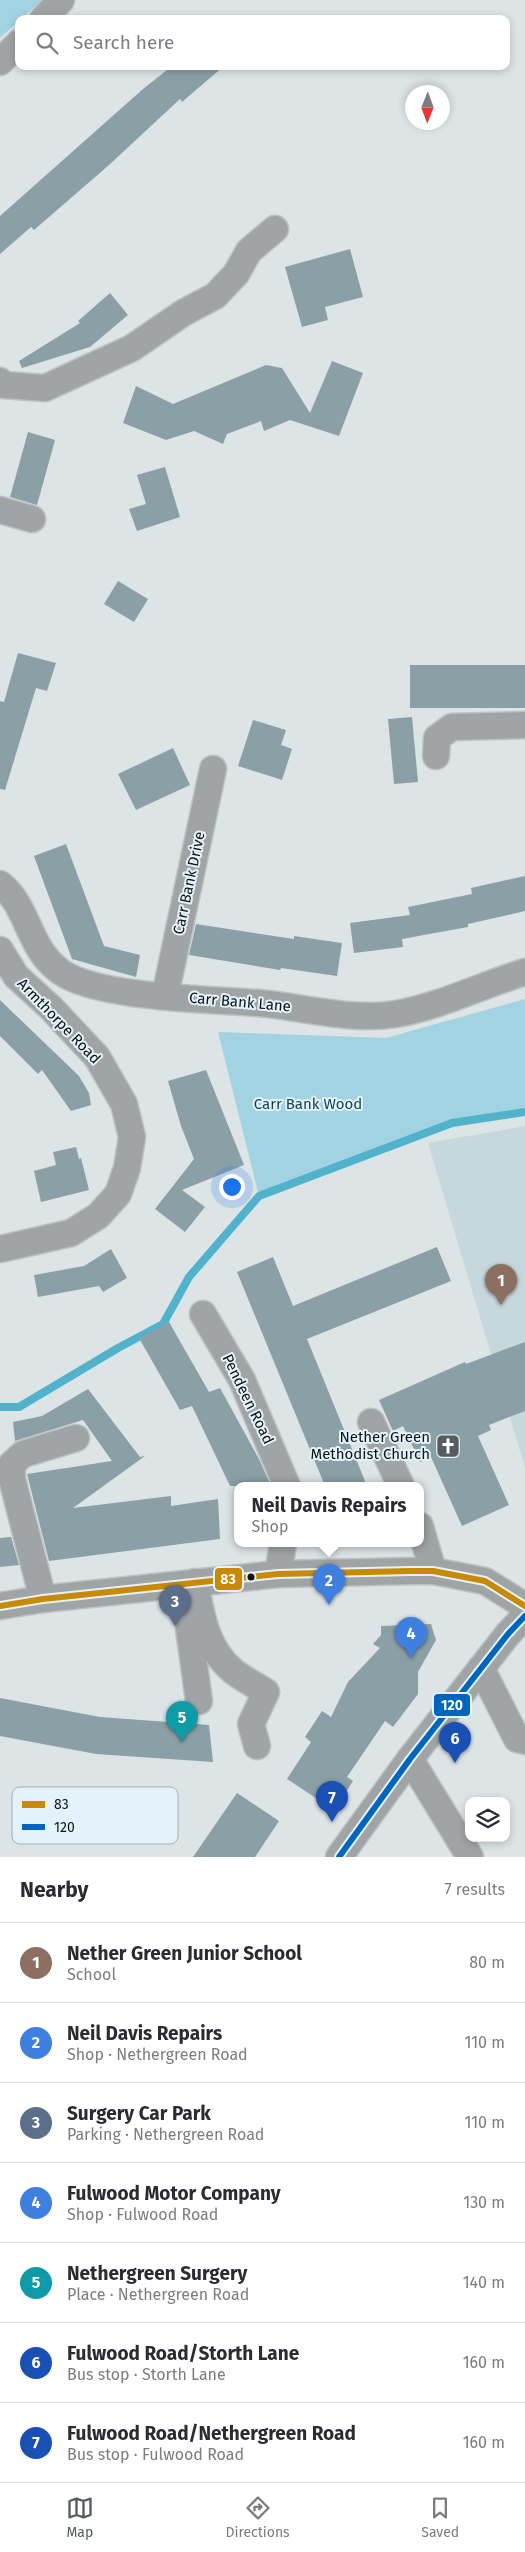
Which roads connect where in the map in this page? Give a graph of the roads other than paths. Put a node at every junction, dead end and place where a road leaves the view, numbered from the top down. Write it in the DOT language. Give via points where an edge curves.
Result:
graph roads {
  1 [pos="61,0"];
  2 [pos="46,15"];
  3 [pos="15,47"];
  4 [pos="0,62"];
  5 [pos="275,229"];
  6 [pos="0,381"];
  7 [pos="0,510"];
  8 [pos="32,519"];
  9 [pos="525,725"];
  10 [pos="436,756"];
  11 [pos="213,769"];
  12 [pos="0,884"];
  13 [pos="0,950"];
  14 [pos="525,972"];
  15 [pos="165,996"];
  16 [pos="0,1249"];
  17 [pos="204,1314"];
  18 [pos="371,1422"];
  19 [pos="76,1438"];
  20 [pos="285,1482"];
  21 [pos="399,1482"];
  22 [pos="424,1540"];
  23 [pos="282,1547"];
  24 [pos="433,1571"];
  25 [pos="278,1574"];
  26 [pos="189,1583"];
  27 [pos="43,1599"];
  28 [pos="0,1606"];
  29 [pos="525,1606"];
  30 [pos="525,1616"];
  31 [pos="480,1668"];
  32 [pos="199,1702"];
  33 [pos="525,1740"];
  34 [pos="257,1746"];
  35 [pos="410,1759"];
  36 [pos="339,1857"];
  37 [pos="470,1857"];
  1 -- 2 [label="street"];
  3 -- 4 [label="street"];
  5 -- 6 [label="street" via="249,251 236,274 215,296 183,313 132,348 45,388 4,385"];
  7 -- 8 [label="street"];
  9 -- 10 [label="street" via="452,727 437,738"];
  11 -- 15 [label="street, Carr Bank Drive"];
  12 -- 15 [label="street, Carr Bank Lane" via="13,895 45,960 63,974 114,990"];
  13 -- 16 [label="street, Armthorpe Road" via="16,976 97,1057 124,1104 132,1137 127,1168 118,1194 98,1216 71,1233"];
  14 -- 15 [label="street, Carr Bank Lane" via="433,1006 394,1014 349,1015"];
  17 -- 20 [label="street, Pendeen Road" via="242,1380"];
  18 -- 21 [label="street"];
  19 -- 27 [label="street" via="23,1454 12,1464 12,1479"];
  22 -- 24 [label="street"];
  23 -- 25 [label="street"];
  24 -- 25 [label="street"];
  24 -- 29 [label="street" via="485,1581"];
  25 -- 26 [label="street"];
  26 -- 27 [label="street"];
  26 -- 32 [label="street"];
  26 -- 34 [label="street" via="215,1650 232,1670 266,1692 251,1724"];
  27 -- 28 [label="street"];
  30 -- 31 [label="street"];
  31 -- 33 [label="street" via="518,1739"];
  31 -- 35 [label="street"];
  35 -- 36 [label="street"];
  35 -- 37 [label="street"];
}
